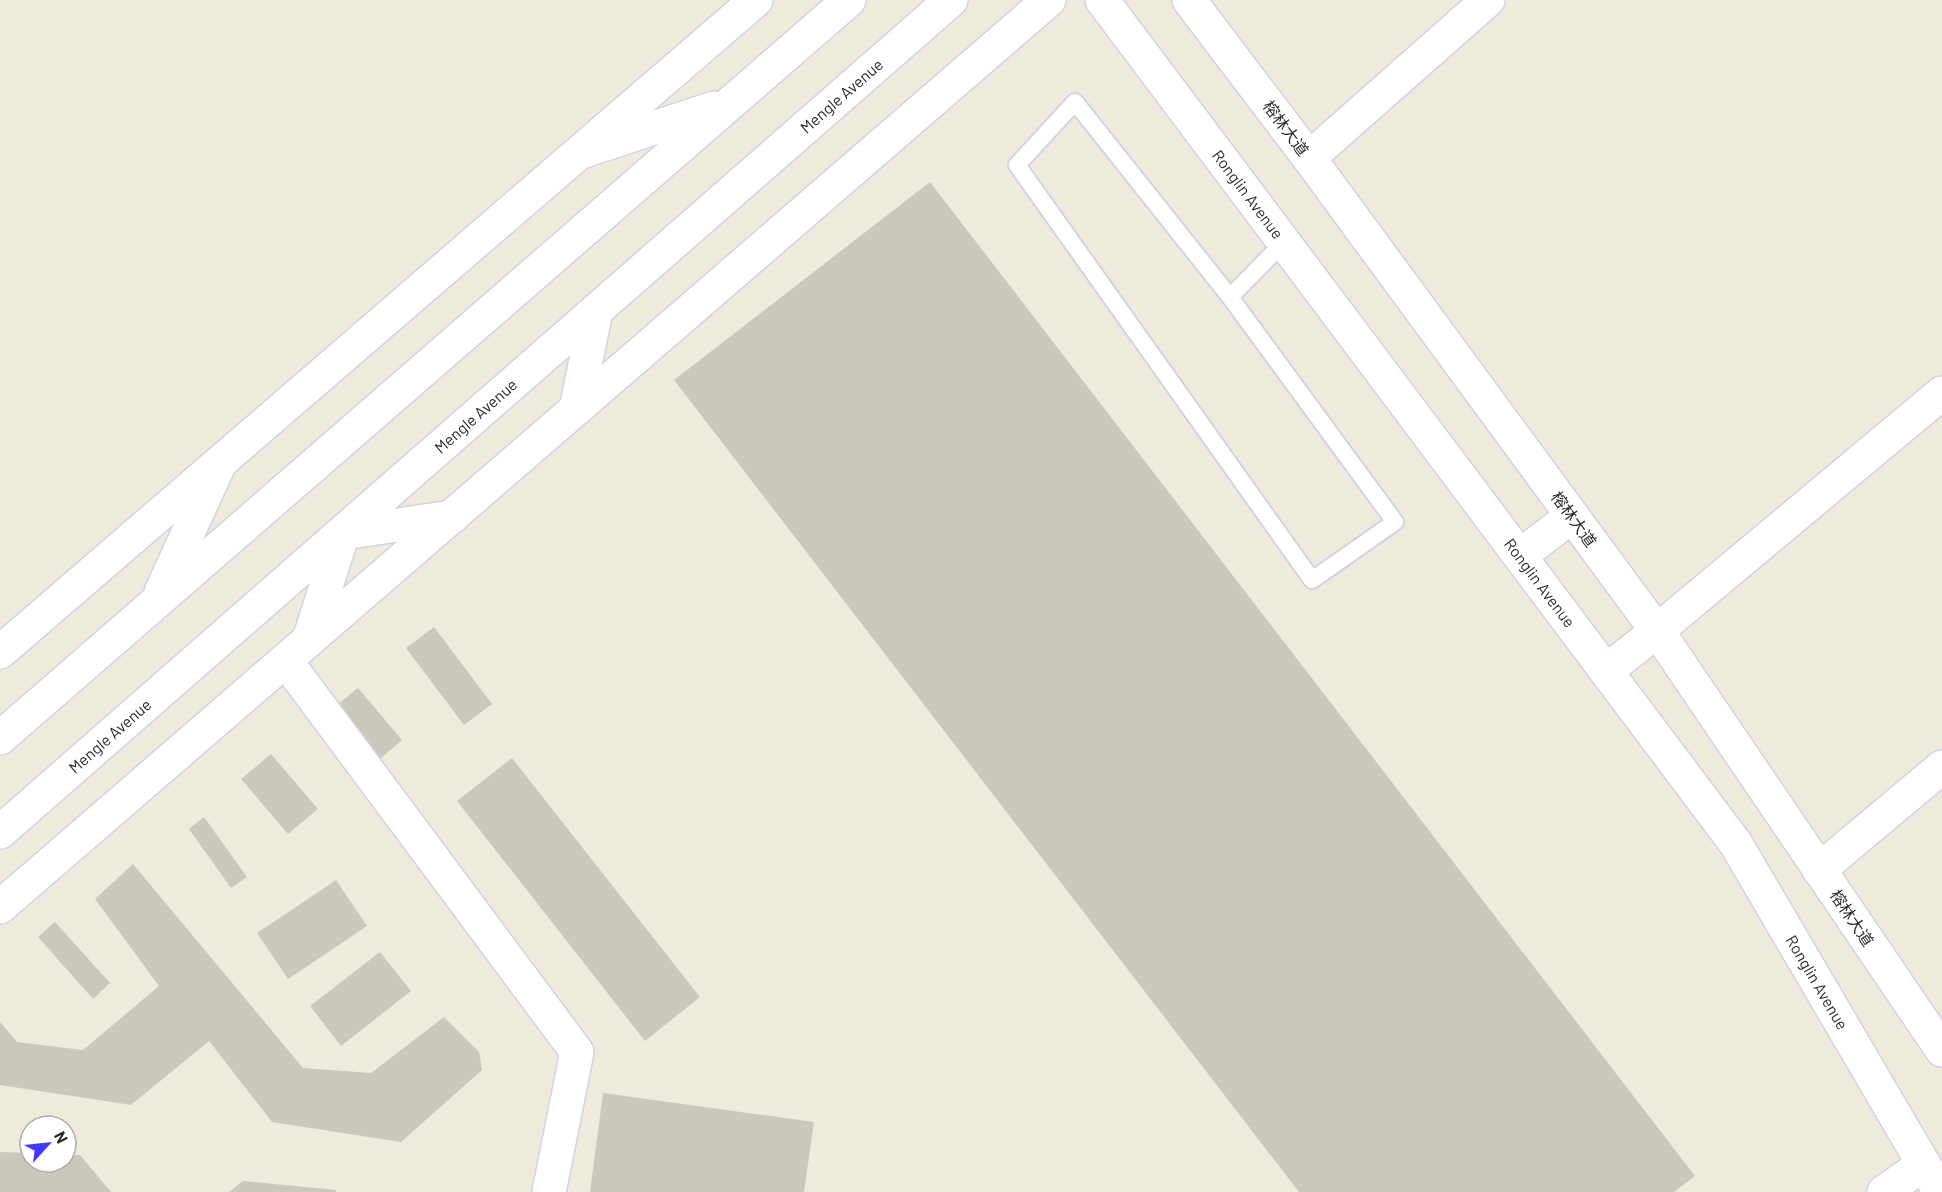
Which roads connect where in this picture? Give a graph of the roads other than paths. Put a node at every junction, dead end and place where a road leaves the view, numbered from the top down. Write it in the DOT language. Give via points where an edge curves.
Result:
graph roads {
  1 [pos="756,0"];
  2 [pos="849,0"];
  3 [pos="951,0"];
  4 [pos="1049,0"];
  5 [pos="1102,0"];
  6 [pos="1190,0"];
  7 [pos="1488,0"];
  8 [pos="730,103"];
  9 [pos="581,152"];
  10 [pos="1309,158"];
  11 [pos="1284,242"];
  12 [pos="1230,297"];
  13 [pos="596,311"];
  14 [pos="1942,393"];
  15 [pos="576,410"];
  16 [pos="219,465"];
  17 [pos="1572,516"];
  18 [pos="452,517"];
  19 [pos="343,533"];
  20 [pos="1520,556"];
  21 [pos="157,601"];
  22 [pos="1657,631"];
  23 [pos="298,650"];
  24 [pos="0,652"];
  25 [pos="1606,670"];
  26 [pos="0,738"];
  27 [pos="1942,767"];
  28 [pos="0,832"];
  29 [pos="1819,870"];
  30 [pos="0,907"];
  31 [pos="1942,1050"];
  32 [pos="1924,1164"];
  33 [pos="549,1192"];
  34 [pos="1884,1192"];
  35 [pos="1941,1192"];
  1 -- 9 [label="street"];
  2 -- 8 [label="street"];
  3 -- 13 [label="street, Mengle Avenue"];
  4 -- 15 [label="street"];
  5 -- 11 [label="street, Ronglin Avenue"];
  6 -- 10 [label="street, 榕林大道"];
  7 -- 10 [label="street"];
  8 -- 9 [label="street"];
  8 -- 21 [label="street"];
  9 -- 16 [label="street"];
  10 -- 17 [label="street, 榕林大道"];
  11 -- 12 [label="lane"];
  11 -- 20 [label="street, Ronglin Avenue"];
  12 -- 12 [label="lane" via="1395,522 1312,580 1017,165 1075,102"];
  13 -- 15 [label="street"];
  13 -- 19 [label="street, Mengle Avenue"];
  14 -- 22 [label="street"];
  15 -- 18 [label="street"];
  16 -- 21 [label="street"];
  16 -- 24 [label="street"];
  17 -- 20 [label="street"];
  17 -- 22 [label="street, 榕林大道"];
  18 -- 19 [label="street"];
  18 -- 23 [label="street"];
  19 -- 23 [label="street"];
  19 -- 28 [label="street, Mengle Avenue"];
  20 -- 25 [label="street, Ronglin Avenue"];
  21 -- 26 [label="street"];
  22 -- 25 [label="street"];
  22 -- 29 [label="street, 榕林大道"];
  23 -- 30 [label="street"];
  23 -- 33 [label="street" via="577,1052"];
  25 -- 32 [label="street, Ronglin Avenue" via="1736,844"];
  27 -- 29 [label="street"];
  29 -- 31 [label="street, 榕林大道"];
  32 -- 34 [label="street"];
  32 -- 35 [label="street, Ronglin Avenue"];
}
